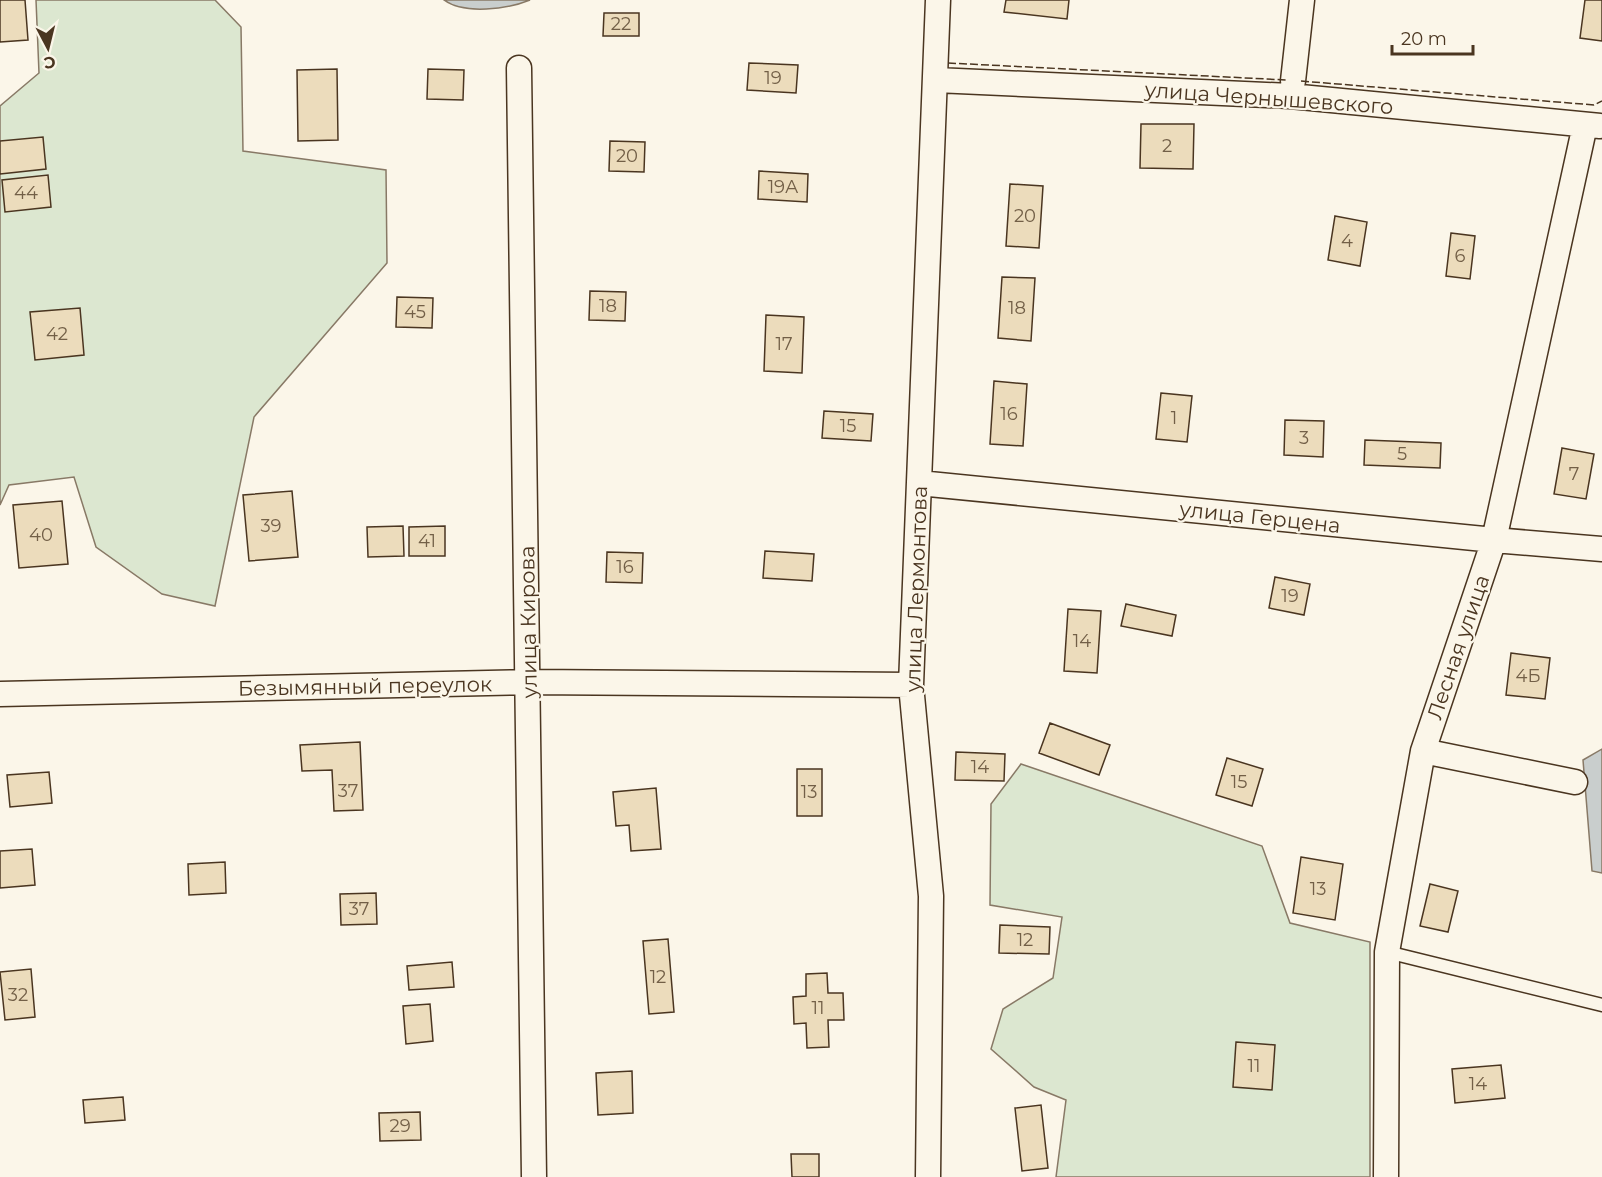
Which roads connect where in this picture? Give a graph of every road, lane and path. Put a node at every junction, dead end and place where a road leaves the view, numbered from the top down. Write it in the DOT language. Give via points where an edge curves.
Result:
graph roads {
  1 [pos="938,0"];
  2 [pos="1302,0"];
  3 [pos="519,68"];
  4 [pos="936,80"];
  5 [pos="1291,88"];
  6 [pos="1594,125"];
  7 [pos="919,483"];
  8 [pos="1494,540"];
  9 [pos="1602,549"];
  10 [pos="528,682"];
  11 [pos="911,685"];
  12 [pos="0,694"];
  13 [pos="1423,751"];
  14 [pos="1575,782"];
  15 [pos="1387,952"];
  16 [pos="1602,1005"];
  17 [pos="534,1177"];
  18 [pos="928,1177"];
  19 [pos="1386,1177"];
  1 -- 4 [label="street, улица Лермонтова"];
  2 -- 5 [label="street"];
  3 -- 10 [label="street, улица Кирова"];
  4 -- 5 [label="street, улица Чернышевского"];
  4 -- 7 [label="street, улица Лермонтова"];
  5 -- 6 [label="street, улица Чернышевского"];
  6 -- 8 [label="street, Лесная улица"];
  7 -- 8 [label="street, улица Герцена"];
  7 -- 11 [label="street, улица Лермонтова"];
  8 -- 9 [label="street, улица Герцена"];
  8 -- 13 [label="street, Лесная улица"];
  10 -- 11 [label="street, Безымянный переулок"];
  10 -- 12 [label="street, Безымянный переулок"];
  10 -- 17 [label="street, улица Кирова"];
  11 -- 18 [label="street, улица Лермонтова" via="931,896"];
  13 -- 14 [label="street"];
  13 -- 15 [label="street, Лесная улица"];
  15 -- 16 [label="lane"];
  15 -- 19 [label="street, Лесная улица"];
}
